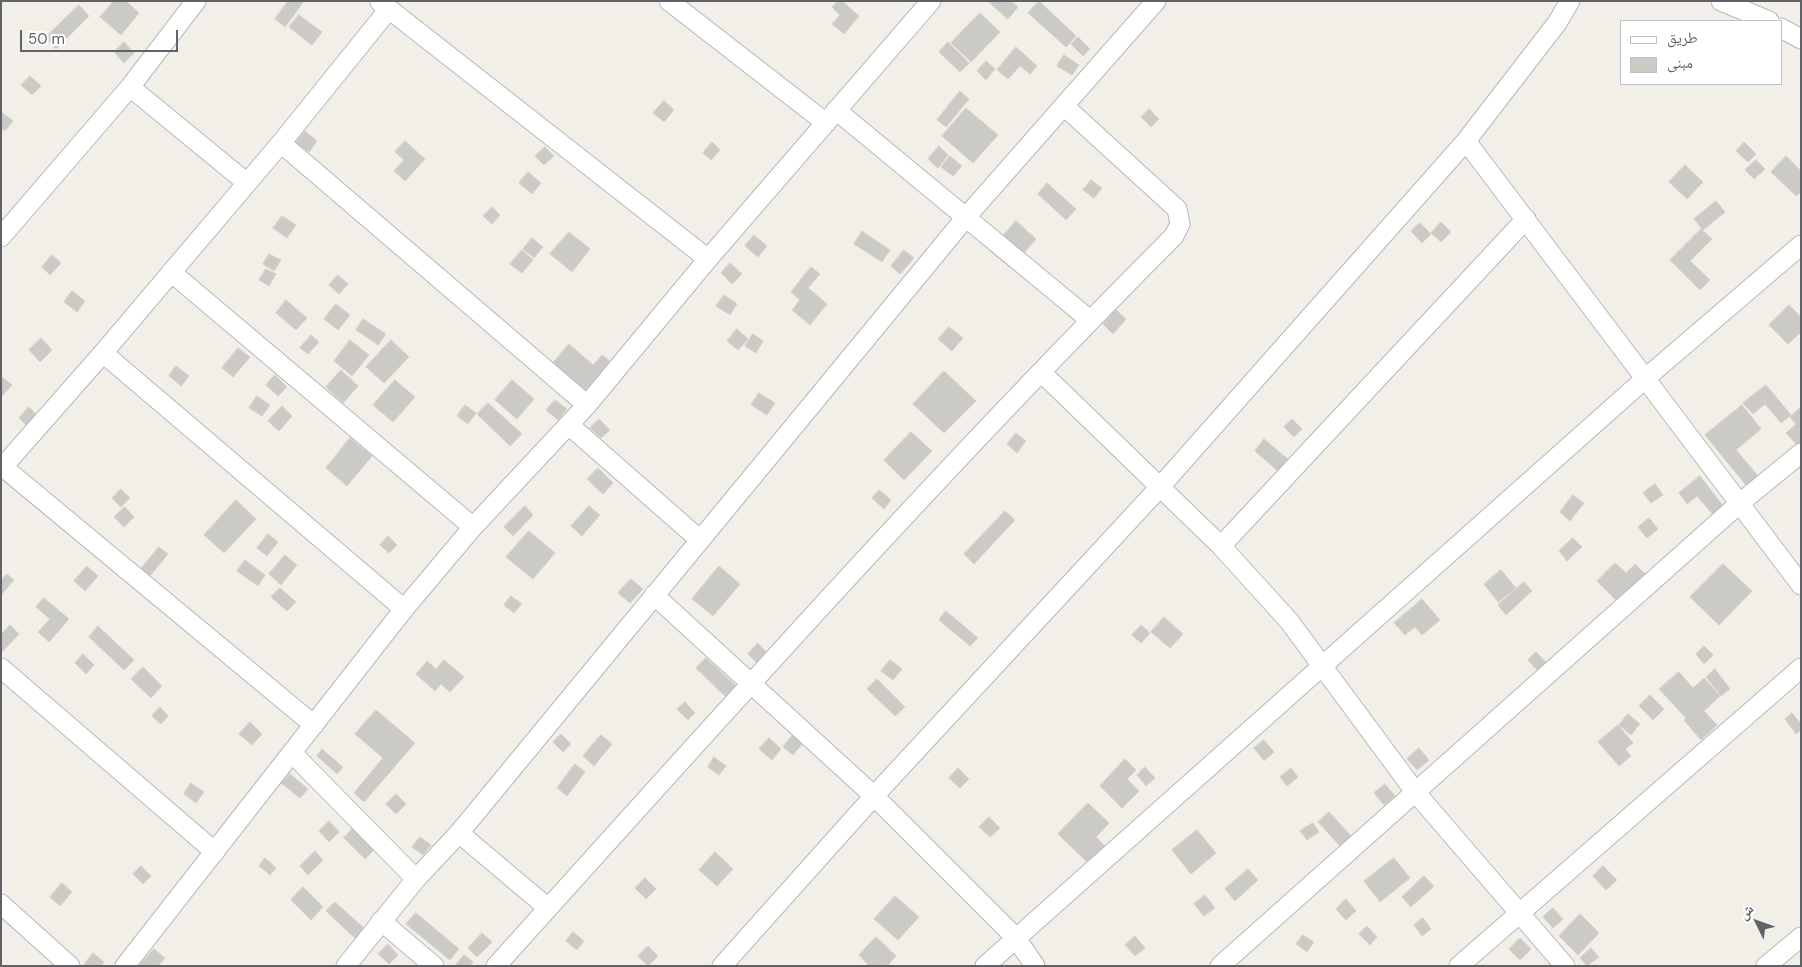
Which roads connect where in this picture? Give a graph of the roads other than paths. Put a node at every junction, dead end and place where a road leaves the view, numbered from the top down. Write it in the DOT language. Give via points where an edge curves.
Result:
graph roads {
  1 [pos="196,1"];
  2 [pos="669,1"];
  3 [pos="931,1"];
  4 [pos="1156,1"];
  5 [pos="1570,1"];
  6 [pos="1721,1"];
  7 [pos="384,5"];
  8 [pos="1767,20"];
  9 [pos="1782,29"];
  10 [pos="1801,39"];
  11 [pos="130,87"];
  12 [pos="1064,106"];
  13 [pos="831,116"];
  14 [pos="1466,141"];
  15 [pos="282,143"];
  16 [pos="247,183"];
  17 [pos="967,216"];
  18 [pos="1526,219"];
  19 [pos="1,237"];
  20 [pos="1801,245"];
  21 [pos="708,258"];
  22 [pos="171,272"];
  23 [pos="1090,320"];
  24 [pos="103,353"];
  25 [pos="1041,372"];
  26 [pos="1647,378"];
  27 [pos="586,405"];
  28 [pos="569,425"];
  29 [pos="1801,452"];
  30 [pos="2,468"];
  31 [pos="1159,488"];
  32 [pos="1740,503"];
  33 [pos="473,527"];
  34 [pos="700,540"];
  35 [pos="1221,546"];
  36 [pos="1801,585"];
  37 [pos="654,595"];
  38 [pos="404,609"];
  39 [pos="1324,666"];
  40 [pos="1,668"];
  41 [pos="1801,668"];
  42 [pos="751,683"];
  43 [pos="314,725"];
  44 [pos="292,753"];
  45 [pos="1416,793"];
  46 [pos="874,796"];
  47 [pos="459,832"];
  48 [pos="215,852"];
  49 [pos="416,879"];
  50 [pos="1,904"];
  51 [pos="548,908"];
  52 [pos="1519,913"];
  53 [pos="381,920"];
  54 [pos="1801,937"];
  55 [pos="1016,938"];
  56 [pos="70,966"];
  57 [pos="125,966"];
  58 [pos="346,966"];
  59 [pos="434,966"];
  60 [pos="496,966"];
  61 [pos="722,966"];
  62 [pos="985,966"];
  63 [pos="1035,966"];
  64 [pos="1220,966"];
  65 [pos="1459,966"];
  66 [pos="1565,966"];
  67 [pos="1766,966"];
  1 -- 11 [label="street"];
  2 -- 13 [label="street"];
  3 -- 13 [label="street"];
  4 -- 12 [label="street"];
  5 -- 14 [label="street" via="1557,23"];
  6 -- 8 [label="street"];
  7 -- 15 [label="street"];
  7 -- 21 [label="street"];
  9 -- 10 [label="street"];
  11 -- 16 [label="street"];
  11 -- 19 [label="street"];
  12 -- 17 [label="street"];
  12 -- 23 [label="street" via="1177,209 1180,224 1174,236"];
  13 -- 17 [label="street"];
  13 -- 21 [label="street"];
  14 -- 18 [label="street"];
  14 -- 31 [label="street"];
  15 -- 16 [label="street"];
  15 -- 27 [label="street"];
  16 -- 22 [label="street"];
  17 -- 23 [label="street"];
  17 -- 34 [label="street"];
  18 -- 26 [label="street"];
  18 -- 35 [label="street"];
  20 -- 26 [label="street"];
  21 -- 27 [label="street"];
  22 -- 24 [label="street"];
  22 -- 33 [label="street"];
  23 -- 25 [label="street"];
  24 -- 30 [label="street"];
  24 -- 38 [label="street"];
  25 -- 31 [label="street"];
  25 -- 42 [label="street"];
  26 -- 32 [label="street"];
  26 -- 39 [label="street"];
  27 -- 28 [label="street"];
  28 -- 33 [label="street"];
  28 -- 34 [label="street"];
  29 -- 32 [label="street"];
  30 -- 43 [label="street"];
  31 -- 35 [label="street"];
  31 -- 46 [label="street"];
  32 -- 36 [label="street"];
  32 -- 45 [label="street"];
  33 -- 38 [label="street"];
  34 -- 37 [label="street"];
  35 -- 39 [label="street" via="1289,621"];
  37 -- 42 [label="street"];
  37 -- 47 [label="street"];
  38 -- 43 [label="street"];
  39 -- 45 [label="street"];
  39 -- 55 [label="street"];
  40 -- 48 [label="street"];
  41 -- 52 [label="street"];
  42 -- 46 [label="street"];
  42 -- 51 [label="street"];
  43 -- 44 [label="street"];
  44 -- 48 [label="street"];
  44 -- 49 [label="street"];
  45 -- 52 [label="street"];
  45 -- 64 [label="street"];
  46 -- 55 [label="street"];
  46 -- 61 [label="street"];
  47 -- 49 [label="street"];
  47 -- 51 [label="street"];
  48 -- 57 [label="street"];
  49 -- 53 [label="street"];
  50 -- 56 [label="street"];
  51 -- 60 [label="street"];
  52 -- 65 [label="street"];
  52 -- 66 [label="street"];
  53 -- 58 [label="street"];
  53 -- 59 [label="street"];
  54 -- 67 [label="street"];
  55 -- 62 [label="street"];
  55 -- 63 [label="street"];
}
